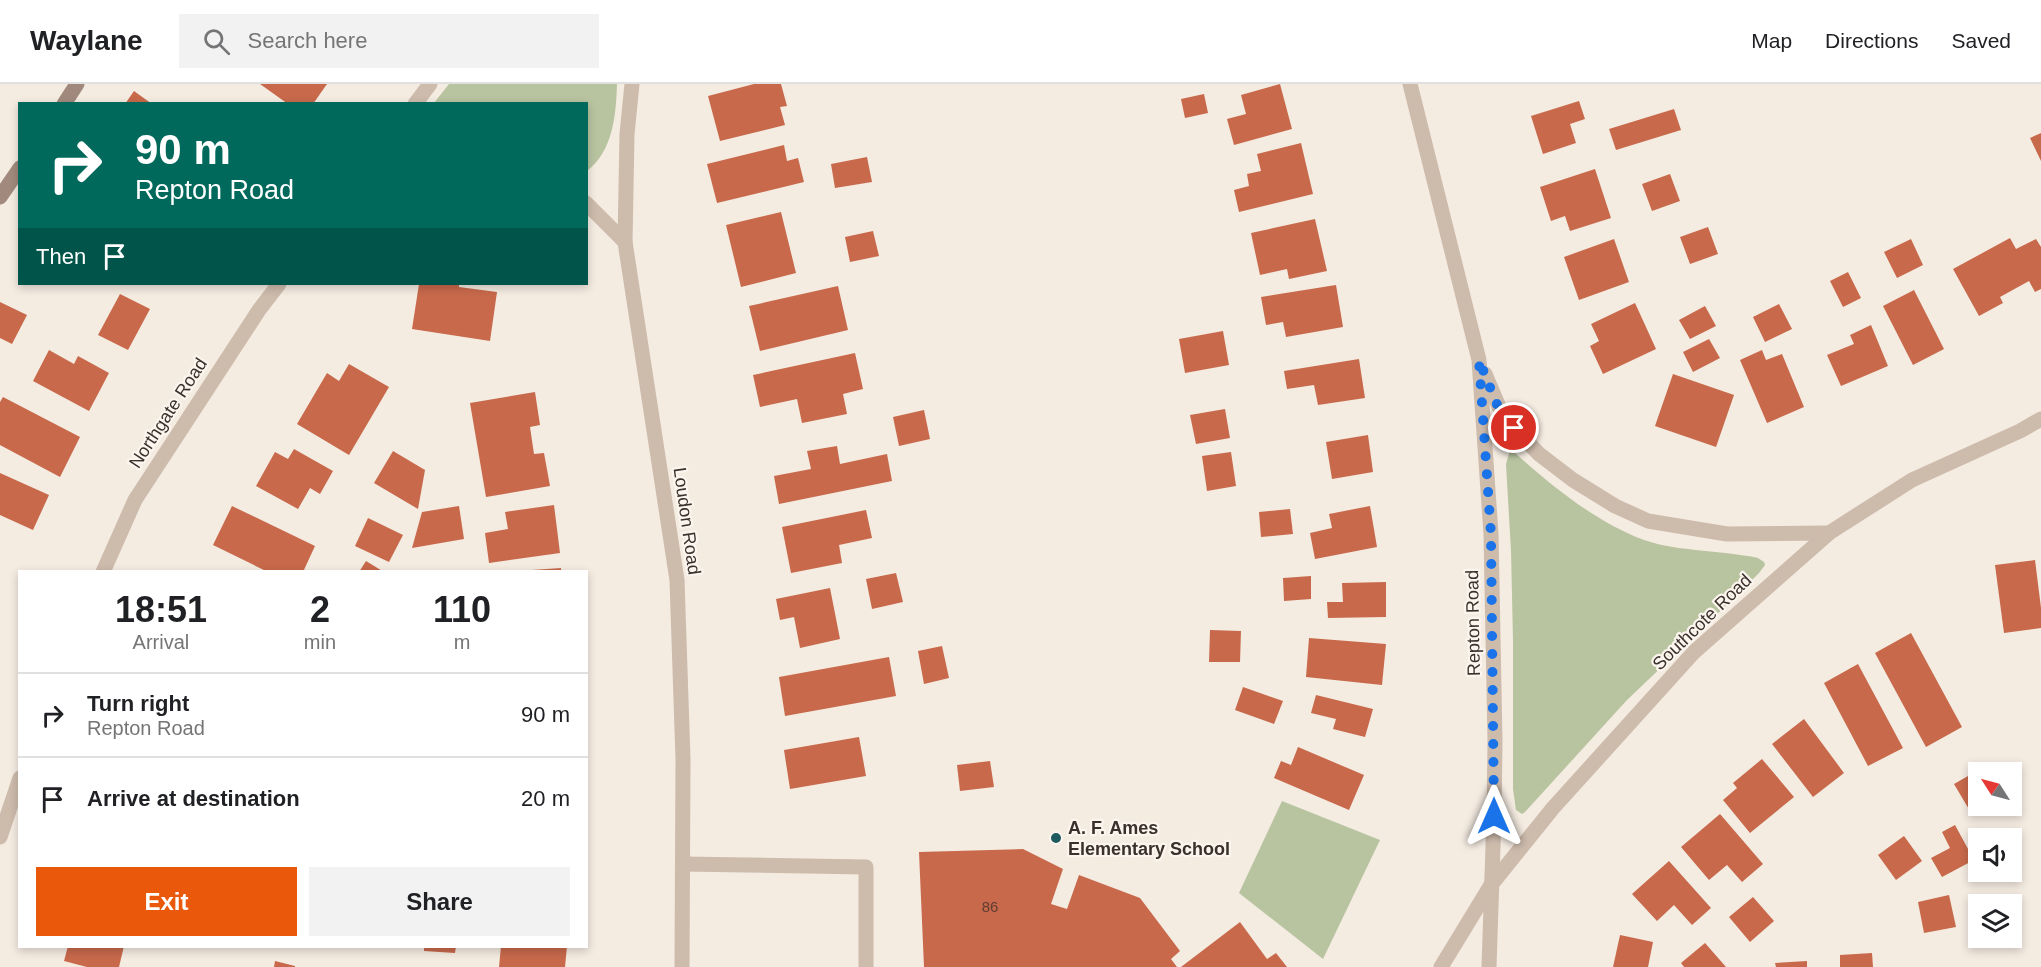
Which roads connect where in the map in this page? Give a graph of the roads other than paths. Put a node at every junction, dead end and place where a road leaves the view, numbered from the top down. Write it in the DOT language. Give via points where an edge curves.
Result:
graph roads {
  1 [pos="77,84"];
  2 [pos="430,84"];
  3 [pos="632,84"];
  4 [pos="1410,84"];
  5 [pos="65,102"];
  6 [pos="416,102"];
  7 [pos="18,171"];
  8 [pos="0,195"];
  9 [pos="588,205"];
  10 [pos="625,242"];
  11 [pos="278,285"];
  12 [pos="1479,360"];
  13 [pos="2041,419"];
  14 [pos="2041,428"];
  15 [pos="2020,431"];
  16 [pos="1829,533"];
  17 [pos="104,570"];
  18 [pos="18,784"];
  19 [pos="0,837"];
  20 [pos="683,864"];
  21 [pos="1491,885"];
  22 [pos="682,967"];
  23 [pos="866,967"];
  24 [pos="1441,967"];
  25 [pos="1489,967"];
  1 -- 5 [label="main road"];
  2 -- 6 [label="street"];
  3 -- 10 [label="street, Loudon Road"];
  4 -- 12 [label="street, Repton Road"];
  7 -- 8 [label="main road"];
  9 -- 10 [label="street"];
  10 -- 20 [label="street, Loudon Road" via="677,580"];
  11 -- 17 [label="street, Northgate Road" via="135,500"];
  12 -- 16 [label="street, Repton Road" via="1498,407 1514,428 1539,454 1615,506 1648,521 1727,534"];
  12 -- 21 [label="street, Repton Road" via="1491,534 1495,741"];
  13 -- 15 [label="street, Southcote Road"];
  14 -- 15 [label="street"];
  15 -- 16 [label="street, Southcote Road" via="1912,480"];
  16 -- 21 [label="street, Southcote Road" via="1694,652 1553,808"];
  18 -- 19 [label="street"];
  20 -- 22 [label="street, Loudon Road"];
  20 -- 23 [label="street" via="866,867"];
  21 -- 24 [label="street, Southcote Road"];
  21 -- 25 [label="street, Repton Road"];
}
